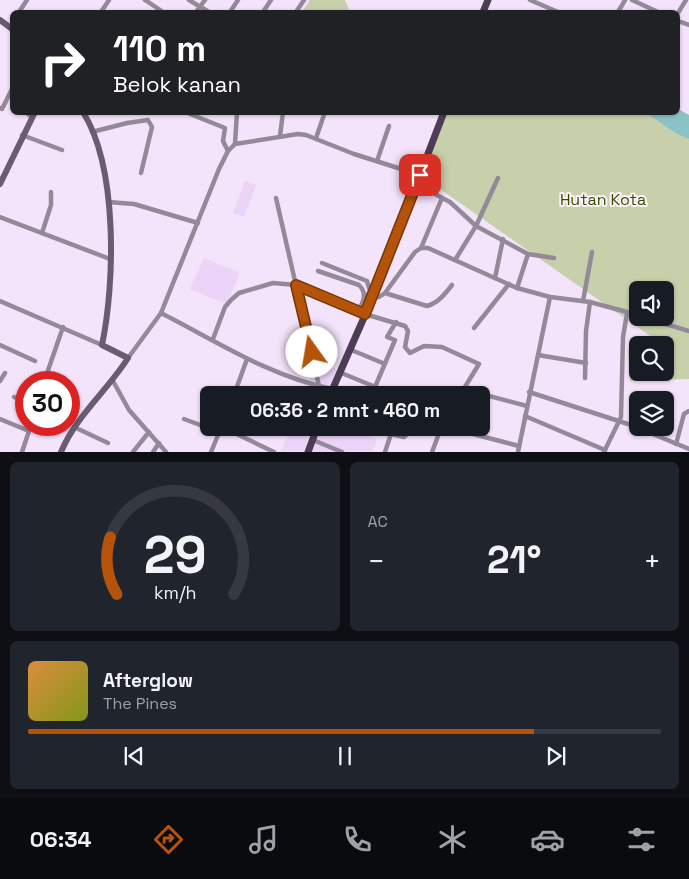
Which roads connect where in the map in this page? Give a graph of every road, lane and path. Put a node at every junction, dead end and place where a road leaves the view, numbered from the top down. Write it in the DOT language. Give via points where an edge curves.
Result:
graph roads {
  1 [pos="145,0"];
  2 [pos="189,0"];
  3 [pos="205,0"];
  4 [pos="530,0"];
  5 [pos="632,0"];
  6 [pos="200,7"];
  7 [pos="160,10"];
  8 [pos="198,10"];
  9 [pos="205,10"];
  10 [pos="553,10"];
  11 [pos="654,10"];
  12 [pos="10,93"];
  13 [pos="6,101"];
  14 [pos="10,104"];
  15 [pos="0,108"];
  16 [pos="33,115"];
  17 [pos="84,115"];
  18 [pos="192,115"];
  19 [pos="237,115"];
  20 [pos="283,115"];
  21 [pos="324,115"];
  22 [pos="443,115"];
  23 [pos="389,126"];
  24 [pos="92,132"];
  25 [pos="22,135"];
  26 [pos="280,136"];
  27 [pos="316,138"];
  28 [pos="235,144"];
  29 [pos="62,150"];
  30 [pos="228,151"];
  31 [pos="377,161"];
  32 [pos="141,173"];
  33 [pos="420,175"];
  34 [pos="498,178"];
  35 [pos="417,183"];
  36 [pos="0,184"];
  37 [pos="51,192"];
  38 [pos="276,198"];
  39 [pos="442,198"];
  40 [pos="108,202"];
  41 [pos="0,217"];
  42 [pos="198,223"];
  43 [pos="476,226"];
  44 [pos="42,233"];
  45 [pos="503,239"];
  46 [pos="420,248"];
  47 [pos="592,252"];
  48 [pos="528,254"];
  49 [pos="554,258"];
  50 [pos="110,259"];
  51 [pos="455,260"];
  52 [pos="322,263"];
  53 [pos="318,271"];
  54 [pos="495,278"];
  55 [pos="508,284"];
  56 [pos="296,285"];
  57 [pos="452,285"];
  58 [pos="517,288"];
  59 [pos="385,293"];
  60 [pos="374,297"];
  61 [pos="550,297"];
  62 [pos="0,301"];
  63 [pos="584,301"];
  64 [pos="590,302"];
  65 [pos="362,304"];
  66 [pos="161,313"];
  67 [pos="362,313"];
  68 [pos="627,313"];
  69 [pos="396,322"];
  70 [pos="672,326"];
  71 [pos="63,327"];
  72 [pos="474,328"];
  73 [pos="689,331"];
  74 [pos="213,339"];
  75 [pos="0,344"];
  76 [pos="102,345"];
  77 [pos="349,349"];
  78 [pos="538,355"];
  79 [pos="128,358"];
  80 [pos="247,359"];
  81 [pos="35,361"];
  82 [pos="586,363"];
  83 [pos="385,364"];
  84 [pos="48,371"];
  85 [pos="339,372"];
  86 [pos="5,373"];
  87 [pos="585,378"];
  88 [pos="0,381"];
  89 [pos="113,381"];
  90 [pos="237,386"];
  91 [pos="319,386"];
  92 [pos="333,386"];
  93 [pos="373,386"];
  94 [pos="375,386"];
  95 [pos="465,386"];
  96 [pos="529,392"];
  97 [pos="490,396"];
  98 [pos="526,406"];
  99 [pos="689,411"];
  100 [pos="525,416"];
  101 [pos="184,419"];
  102 [pos="0,420"];
  103 [pos="80,420"];
  104 [pos="619,422"];
  105 [pos="200,423"];
  106 [pos="629,425"];
  107 [pos="15,426"];
  108 [pos="80,430"];
  109 [pos="149,432"];
  110 [pos="27,436"];
  111 [pos="69,436"];
  112 [pos="218,436"];
  113 [pos="237,436"];
  114 [pos="314,436"];
  115 [pos="391,436"];
  116 [pos="437,436"];
  117 [pos="476,436"];
  118 [pos="658,436"];
  119 [pos="313,440"];
  120 [pos="159,442"];
  121 [pos="108,443"];
  122 [pos="676,444"];
  123 [pos="518,449"];
  124 [pos="689,449"];
  125 [pos="605,451"];
  126 [pos="22,452"];
  127 [pos="61,452"];
  128 [pos="133,452"];
  129 [pos="153,452"];
  130 [pos="166,452"];
  131 [pos="211,452"];
  132 [pos="274,452"];
  133 [pos="308,452"];
  134 [pos="342,452"];
  135 [pos="384,452"];
  136 [pos="432,452"];
  1 -- 7 [label="street"];
  2 -- 6 [label="street"];
  3 -- 6 [label="street"];
  4 -- 10 [label="street"];
  5 -- 11 [label="street"];
  6 -- 8 [label="street"];
  6 -- 9 [label="street"];
  12 -- 13 [label="street"];
  13 -- 14 [label="street"];
  13 -- 15 [label="street"];
  16 -- 25 [label="street"];
  17 -- 24 [label="street"];
  18 -- 30 [label="street" via="225,128 223,140"];
  19 -- 28 [label="street"];
  20 -- 26 [label="street"];
  21 -- 27 [label="street"];
  22 -- 33 [label="main road"];
  23 -- 31 [label="street"];
  24 -- 32 [label="street" via="148,120 152,127"];
  24 -- 40 [label="street"];
  25 -- 29 [label="street"];
  25 -- 36 [label="street"];
  26 -- 27 [label="street" via="298,134"];
  26 -- 28 [label="street"];
  27 -- 31 [label="street"];
  28 -- 30 [label="street"];
  30 -- 42 [label="street"];
  31 -- 33 [label="street"];
  33 -- 35 [label="main road"];
  34 -- 43 [label="street"];
  35 -- 39 [label="street"];
  35 -- 60 [label="main road"];
  37 -- 44 [label="street" via="51,205"];
  38 -- 56 [label="street"];
  39 -- 43 [label="street"];
  39 -- 46 [label="street"];
  40 -- 42 [label="street" via="134,204"];
  40 -- 50 [label="street"];
  41 -- 44 [label="street"];
  42 -- 66 [label="street"];
  43 -- 45 [label="street"];
  43 -- 51 [label="street"];
  44 -- 50 [label="street"];
  45 -- 48 [label="street"];
  45 -- 54 [label="street"];
  46 -- 51 [label="street" via="439,251"];
  46 -- 59 [label="street"];
  47 -- 63 [label="street"];
  48 -- 49 [label="street"];
  48 -- 58 [label="street"];
  50 -- 76 [label="street"];
  51 -- 54 [label="street"];
  52 -- 65 [label="street" via="367,282 370,292"];
  53 -- 65 [label="street" via="359,285 364,290"];
  54 -- 55 [label="street"];
  55 -- 58 [label="street"];
  55 -- 72 [label="street"];
  56 -- 67 [label="street"];
  56 -- 74 [label="street" via="274,283 240,294 225,307"];
  56 -- 91 [label="street"];
  57 -- 59 [label="street" via="434,304 427,306"];
  58 -- 61 [label="street"];
  59 -- 60 [label="street"];
  60 -- 67 [label="main road"];
  61 -- 63 [label="street"];
  61 -- 78 [label="street"];
  62 -- 71 [label="street"];
  63 -- 64 [label="street"];
  64 -- 68 [label="street"];
  64 -- 82 [label="street"];
  65 -- 67 [label="street"];
  66 -- 74 [label="street"];
  66 -- 79 [label="street"];
  67 -- 69 [label="street"];
  67 -- 77 [label="main road"];
  68 -- 104 [label="street"];
  69 -- 83 [label="street" via="387,337 395,340"];
  69 -- 95 [label="street" via="407,328 405,347 410,353 424,346 436,346 479,364"];
  70 -- 73 [label="street"];
  71 -- 76 [label="street"];
  71 -- 84 [label="street"];
  74 -- 80 [label="street"];
  75 -- 81 [label="street"];
  76 -- 79 [label="street"];
  77 -- 83 [label="street"];
  77 -- 85 [label="main road"];
  78 -- 82 [label="street"];
  78 -- 96 [label="street"];
  79 -- 89 [label="street"];
  80 -- 90 [label="street"];
  80 -- 91 [label="street"];
  82 -- 87 [label="street"];
  83 -- 94 [label="street"];
  85 -- 92 [label="main road"];
  85 -- 93 [label="street"];
  86 -- 88 [label="street"];
  89 -- 103 [label="street"];
  89 -- 109 [label="street" via="129,410"];
  96 -- 98 [label="street"];
  96 -- 104 [label="street"];
  97 -- 98 [label="street"];
  98 -- 100 [label="street"];
  99 -- 122 [label="street" via="684,414"];
  100 -- 123 [label="street"];
  100 -- 125 [label="street"];
  101 -- 105 [label="street"];
  102 -- 107 [label="street"];
  104 -- 106 [label="street"];
  104 -- 125 [label="street"];
  108 -- 121 [label="street"];
  109 -- 120 [label="street"];
  109 -- 128 [label="street"];
  110 -- 126 [label="street"];
  111 -- 127 [label="street"];
  112 -- 131 [label="street"];
  113 -- 132 [label="street"];
  114 -- 119 [label="main road"];
  115 -- 135 [label="street"];
  116 -- 136 [label="street"];
  117 -- 123 [label="street"];
  118 -- 122 [label="street"];
  119 -- 133 [label="main road"];
  119 -- 134 [label="street"];
  120 -- 129 [label="street"];
  120 -- 130 [label="street"];
  122 -- 124 [label="street"];
}
